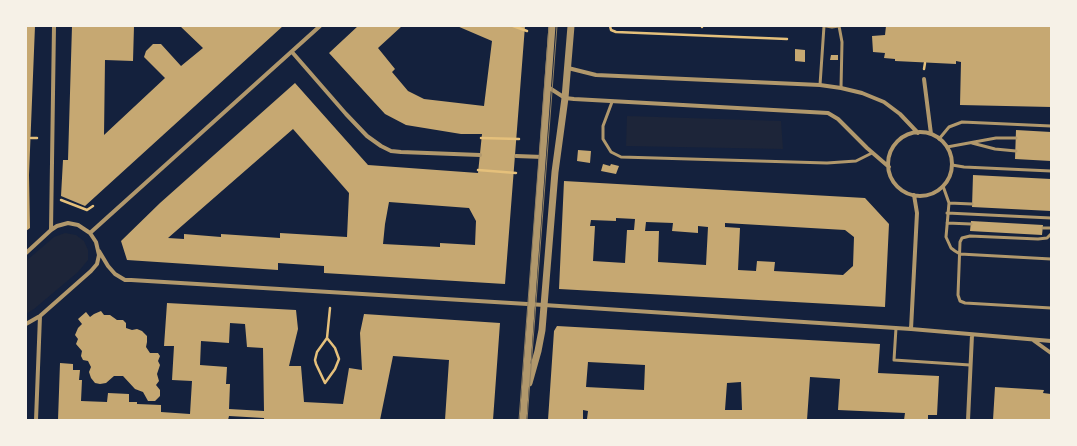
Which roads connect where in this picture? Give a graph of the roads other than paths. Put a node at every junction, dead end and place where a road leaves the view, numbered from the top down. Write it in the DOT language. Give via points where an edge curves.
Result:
graph roads {
  1 [pos="54,26"];
  2 [pos="320,26"];
  3 [pos="552,26"];
  4 [pos="571,26"];
  5 [pos="825,26"];
  6 [pos="839,26"];
  7 [pos="292,52"];
  8 [pos="568,68"];
  9 [pos="924,79"];
  10 [pos="820,85"];
  11 [pos="548,87"];
  12 [pos="841,88"];
  13 [pos="565,98"];
  14 [pos="612,102"];
  15 [pos="1051,126"];
  16 [pos="918,133"];
  17 [pos="930,134"];
  18 [pos="1016,138"];
  19 [pos="939,139"];
  20 [pos="971,143"];
  21 [pos="947,147"];
  22 [pos="1016,151"];
  23 [pos="872,153"];
  24 [pos="480,154"];
  25 [pos="516,156"];
  26 [pos="543,157"];
  27 [pos="952,165"];
  28 [pos="889,167"];
  29 [pos="1051,171"];
  30 [pos="943,186"];
  31 [pos="914,195"];
  32 [pos="949,202"];
  33 [pos="972,204"];
  34 [pos="948,213"];
  35 [pos="1051,218"];
  36 [pos="947,223"];
  37 [pos="971,224"];
  38 [pos="1043,228"];
  39 [pos="1051,228"];
  40 [pos="51,230"];
  41 [pos="90,233"];
  42 [pos="1051,234"];
  43 [pos="99,251"];
  44 [pos="26,253"];
  45 [pos="960,254"];
  46 [pos="1051,259"];
  47 [pos="531,304"];
  48 [pos="544,305"];
  49 [pos="1051,308"];
  50 [pos="40,316"];
  51 [pos="26,324"];
  52 [pos="896,328"];
  53 [pos="911,329"];
  54 [pos="972,334"];
  55 [pos="1033,340"];
  56 [pos="1051,342"];
  57 [pos="1051,353"];
  58 [pos="970,365"];
  59 [pos="525,396"];
  60 [pos="36,420"];
  61 [pos="523,420"];
  62 [pos="968,420"];
  1 -- 40 [label="street"];
  2 -- 7 [label="street"];
  3 -- 11 [label="street"];
  4 -- 8 [label="street"];
  5 -- 6 [label="lane"];
  5 -- 10 [label="lane"];
  6 -- 12 [label="lane" via="842,42"];
  7 -- 24 [label="street" via="346,114 381,146 401,152"];
  7 -- 41 [label="street"];
  8 -- 10 [label="street" via="596,75"];
  8 -- 13 [label="street"];
  9 -- 17 [label="street"];
  10 -- 12 [label="street"];
  11 -- 13 [label="street"];
  11 -- 26 [label="street"];
  12 -- 16 [label="street" via="884,102"];
  13 -- 14 [label="street"];
  13 -- 48 [label="street" via="557,157"];
  14 -- 23 [label="street" via="824,112 834,115"];
  14 -- 23 [label="lane" via="604,126 603,139 611,152 621,157 827,163 856,161"];
  15 -- 19 [label="lane" via="962,122 949,127"];
  16 -- 17 [label="street"];
  16 -- 28 [label="street" via="906,136 896,144 890,155"];
  17 -- 19 [label="street"];
  18 -- 20 [label="lane" via="996,138"];
  19 -- 21 [label="street"];
  20 -- 21 [label="lane"];
  20 -- 22 [label="lane"];
  21 -- 27 [label="street"];
  23 -- 28 [label="street"];
  25 -- 26 [label="street"];
  26 -- 47 [label="street"];
  27 -- 29 [label="lane"];
  27 -- 30 [label="street"];
  28 -- 31 [label="street" via="896,185 904,192"];
  30 -- 31 [label="street" via="930,195"];
  30 -- 32 [label="lane"];
  31 -- 53 [label="street" via="917,213"];
  32 -- 33 [label="lane"];
  32 -- 34 [label="lane"];
  34 -- 35 [label="lane"];
  34 -- 36 [label="lane"];
  36 -- 37 [label="lane"];
  36 -- 45 [label="lane" via="948,243"];
  38 -- 39 [label="lane"];
  40 -- 41 [label="street" via="68,223 78,225"];
  40 -- 44 [label="street"];
  41 -- 43 [label="street"];
  42 -- 45 [label="lane" via="1047,238 1038,239 965,236 960,242"];
  43 -- 47 [label="street" via="113,272 128,280"];
  43 -- 50 [label="street" via="99,259 94,268"];
  45 -- 46 [label="lane"];
  45 -- 49 [label="lane" via="958,295 960,301 965,304"];
  47 -- 48 [label="street"];
  47 -- 59 [label="street"];
  48 -- 52 [label="street"];
  48 -- 59 [label="street" via="538,351"];
  50 -- 51 [label="street"];
  50 -- 60 [label="street"];
  52 -- 53 [label="street"];
  52 -- 58 [label="lane" via="894,360"];
  53 -- 54 [label="street"];
  54 -- 55 [label="street"];
  54 -- 58 [label="street"];
  55 -- 56 [label="street"];
  55 -- 57 [label="street"];
  58 -- 62 [label="street"];
  59 -- 61 [label="street"];
}
